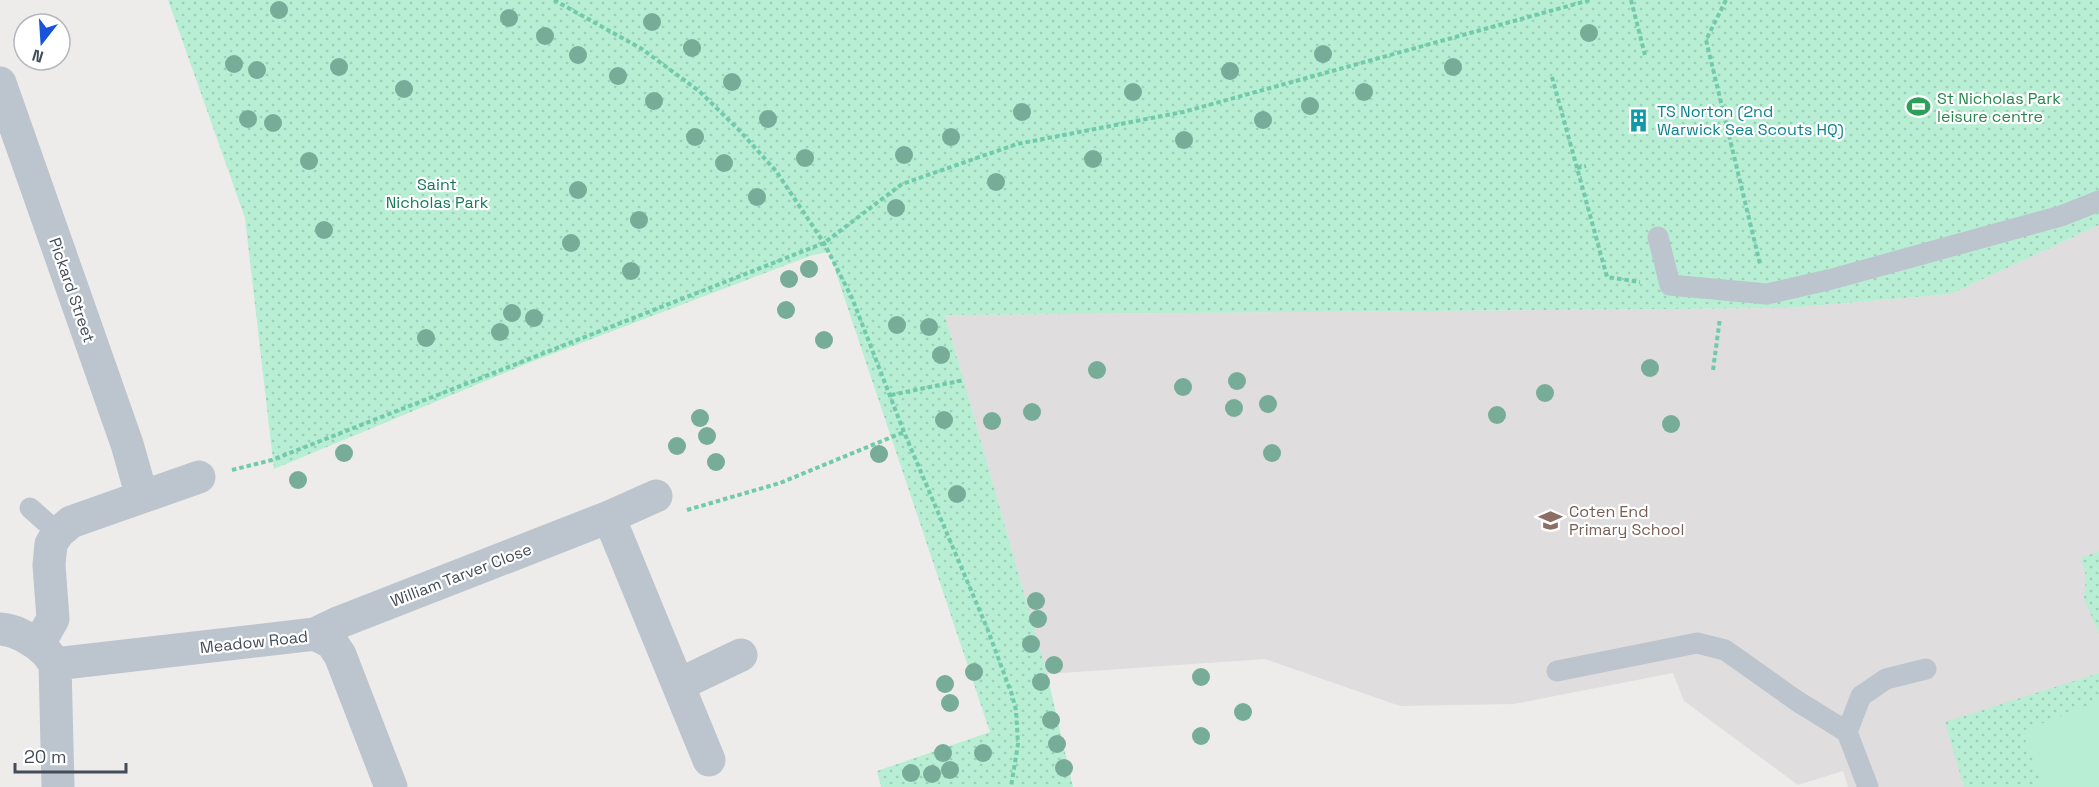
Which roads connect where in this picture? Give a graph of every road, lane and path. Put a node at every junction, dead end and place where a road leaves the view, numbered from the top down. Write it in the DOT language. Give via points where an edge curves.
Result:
graph roads {
  1 [pos="554,0"];
  2 [pos="1590,0"];
  3 [pos="1631,0"];
  4 [pos="1726,0"];
  5 [pos="1645,55"];
  6 [pos="1552,77"];
  7 [pos="0,83"];
  8 [pos="1586,166"];
  9 [pos="1578,168"];
  10 [pos="2099,201"];
  11 [pos="1658,237"];
  12 [pos="824,243"];
  13 [pos="1670,285"];
  14 [pos="1733,291"];
  15 [pos="1767,294"];
  16 [pos="1713,370"];
  17 [pos="964,380"];
  18 [pos="891,395"];
  19 [pos="904,432"];
  20 [pos="199,477"];
  21 [pos="142,497"];
  22 [pos="667,504"];
  23 [pos="30,508"];
  24 [pos="609,517"];
  25 [pos="58,533"];
  26 [pos="0,629"];
  27 [pos="315,634"];
  28 [pos="46,654"];
  29 [pos="741,655"];
  30 [pos="1926,669"];
  31 [pos="1557,671"];
  32 [pos="678,685"];
  33 [pos="1847,732"];
  34 [pos="709,760"];
  35 [pos="58,787"];
  36 [pos="391,787"];
  37 [pos="1011,787"];
  38 [pos="1868,787"];
  1 -- 12 [label="path" via="642,49 699,91 776,171"];
  2 -- 12 [label="path" via="1183,112 1017,144 902,184"];
  3 -- 5 [label="path"];
  4 -- 15 [label="path" via="1706,40"];
  6 -- 9 [label="path"];
  7 -- 21 [label="street, Pickard Street" via="127,444"];
  8 -- 9 [label="path"];
  9 -- 13 [label="path" via="1607,278"];
  10 -- 15 [label="lane" via="2039,222"];
  11 -- 13 [label="lane"];
  12 -- 18 [label="path" via="852,298"];
  12 -- 20 [label="path" via="272,460"];
  13 -- 14 [label="lane"];
  14 -- 15 [label="lane"];
  14 -- 16 [label="path" via="1721,308"];
  17 -- 18 [label="path"];
  18 -- 19 [label="path"];
  19 -- 22 [label="path" via="780,483"];
  19 -- 37 [label="path" via="1012,695 1018,744"];
  20 -- 21 [label="street"];
  21 -- 25 [label="street" via="71,522"];
  22 -- 24 [label="street, William Tarver Close"];
  23 -- 25 [label="lane"];
  24 -- 27 [label="street, William Tarver Close"];
  24 -- 32 [label="street"];
  25 -- 28 [label="street" via="51,544 53,619"];
  26 -- 28 [label="street" via="22,635"];
  27 -- 28 [label="street, Meadow Road"];
  27 -- 36 [label="street, Meadow Road" via="332,642 340,655"];
  28 -- 35 [label="street"];
  29 -- 32 [label="street"];
  30 -- 33 [label="lane" via="1886,679 1861,696"];
  31 -- 33 [label="lane" via="1697,643 1725,650"];
  32 -- 34 [label="street"];
  33 -- 38 [label="lane"];
}
